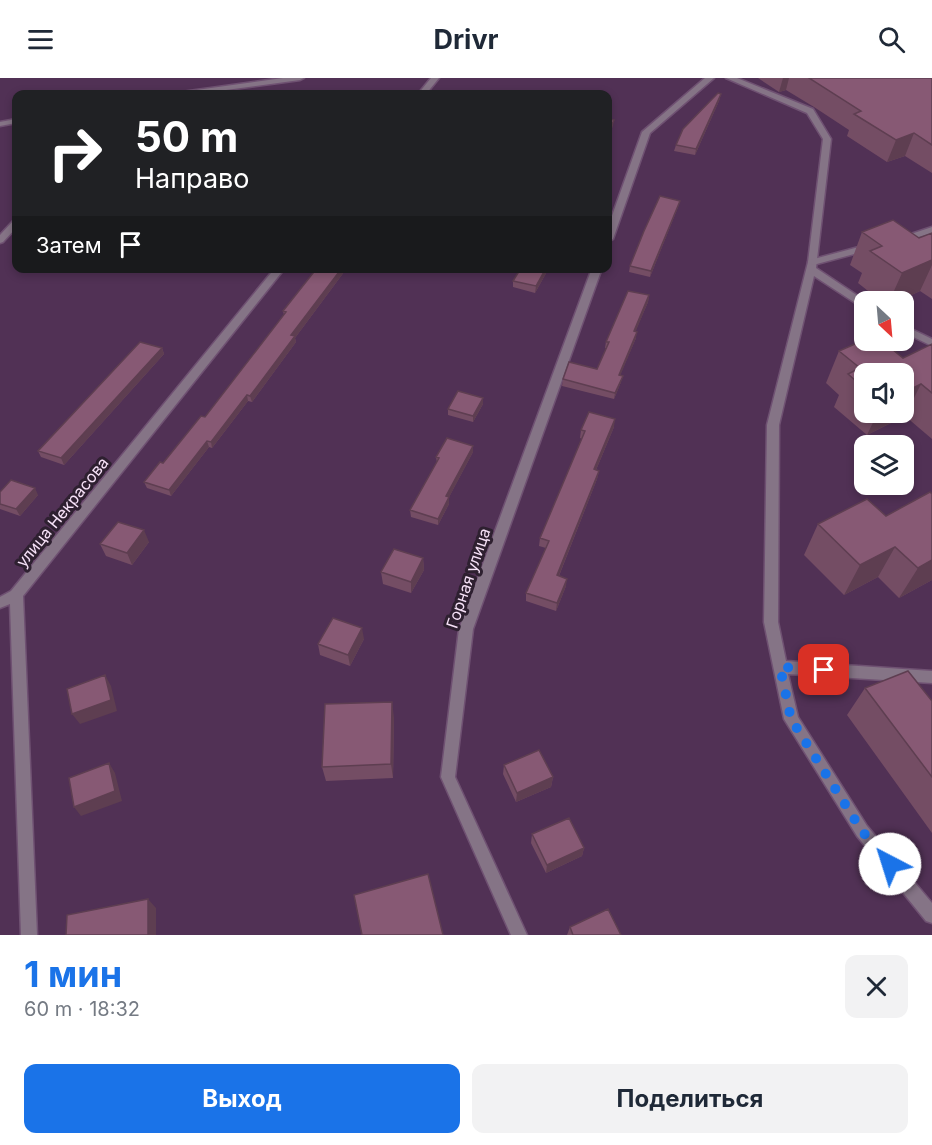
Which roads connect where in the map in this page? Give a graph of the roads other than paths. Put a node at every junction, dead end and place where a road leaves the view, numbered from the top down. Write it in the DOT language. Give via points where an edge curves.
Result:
graph roads {
  1 [pos="300,78"];
  2 [pos="435,78"];
  3 [pos="710,78"];
  4 [pos="730,78"];
  5 [pos="212,90"];
  6 [pos="425,90"];
  7 [pos="12,227"];
  8 [pos="612,228"];
  9 [pos="932,230"];
  10 [pos="0,240"];
  11 [pos="889,242"];
  12 [pos="878,245"];
  13 [pos="812,266"];
  14 [pos="277,273"];
  15 [pos="595,273"];
  16 [pos="854,297"];
  17 [pos="914,334"];
  18 [pos="932,343"];
  19 [pos="16,595"];
  20 [pos="0,603"];
  21 [pos="780,667"];
  22 [pos="932,677"];
  23 [pos="932,915"];
  24 [pos="29,935"];
  25 [pos="519,935"];
  1 -- 5 [label="street"];
  2 -- 6 [label="street"];
  3 -- 8 [label="street" via="646,132"];
  4 -- 13 [label="street" via="810,111 827,139"];
  7 -- 10 [label="street"];
  9 -- 11 [label="street"];
  12 -- 13 [label="street"];
  13 -- 16 [label="street"];
  13 -- 21 [label="street" via="774,425 771,622"];
  14 -- 19 [label="street, улица Некрасова"];
  15 -- 25 [label="street, Горная улица" via="466,629 448,777"];
  17 -- 18 [label="street"];
  19 -- 20 [label="street"];
  19 -- 24 [label="street"];
  21 -- 22 [label="street"];
  21 -- 23 [label="street" via="791,719 862,831"];
}
